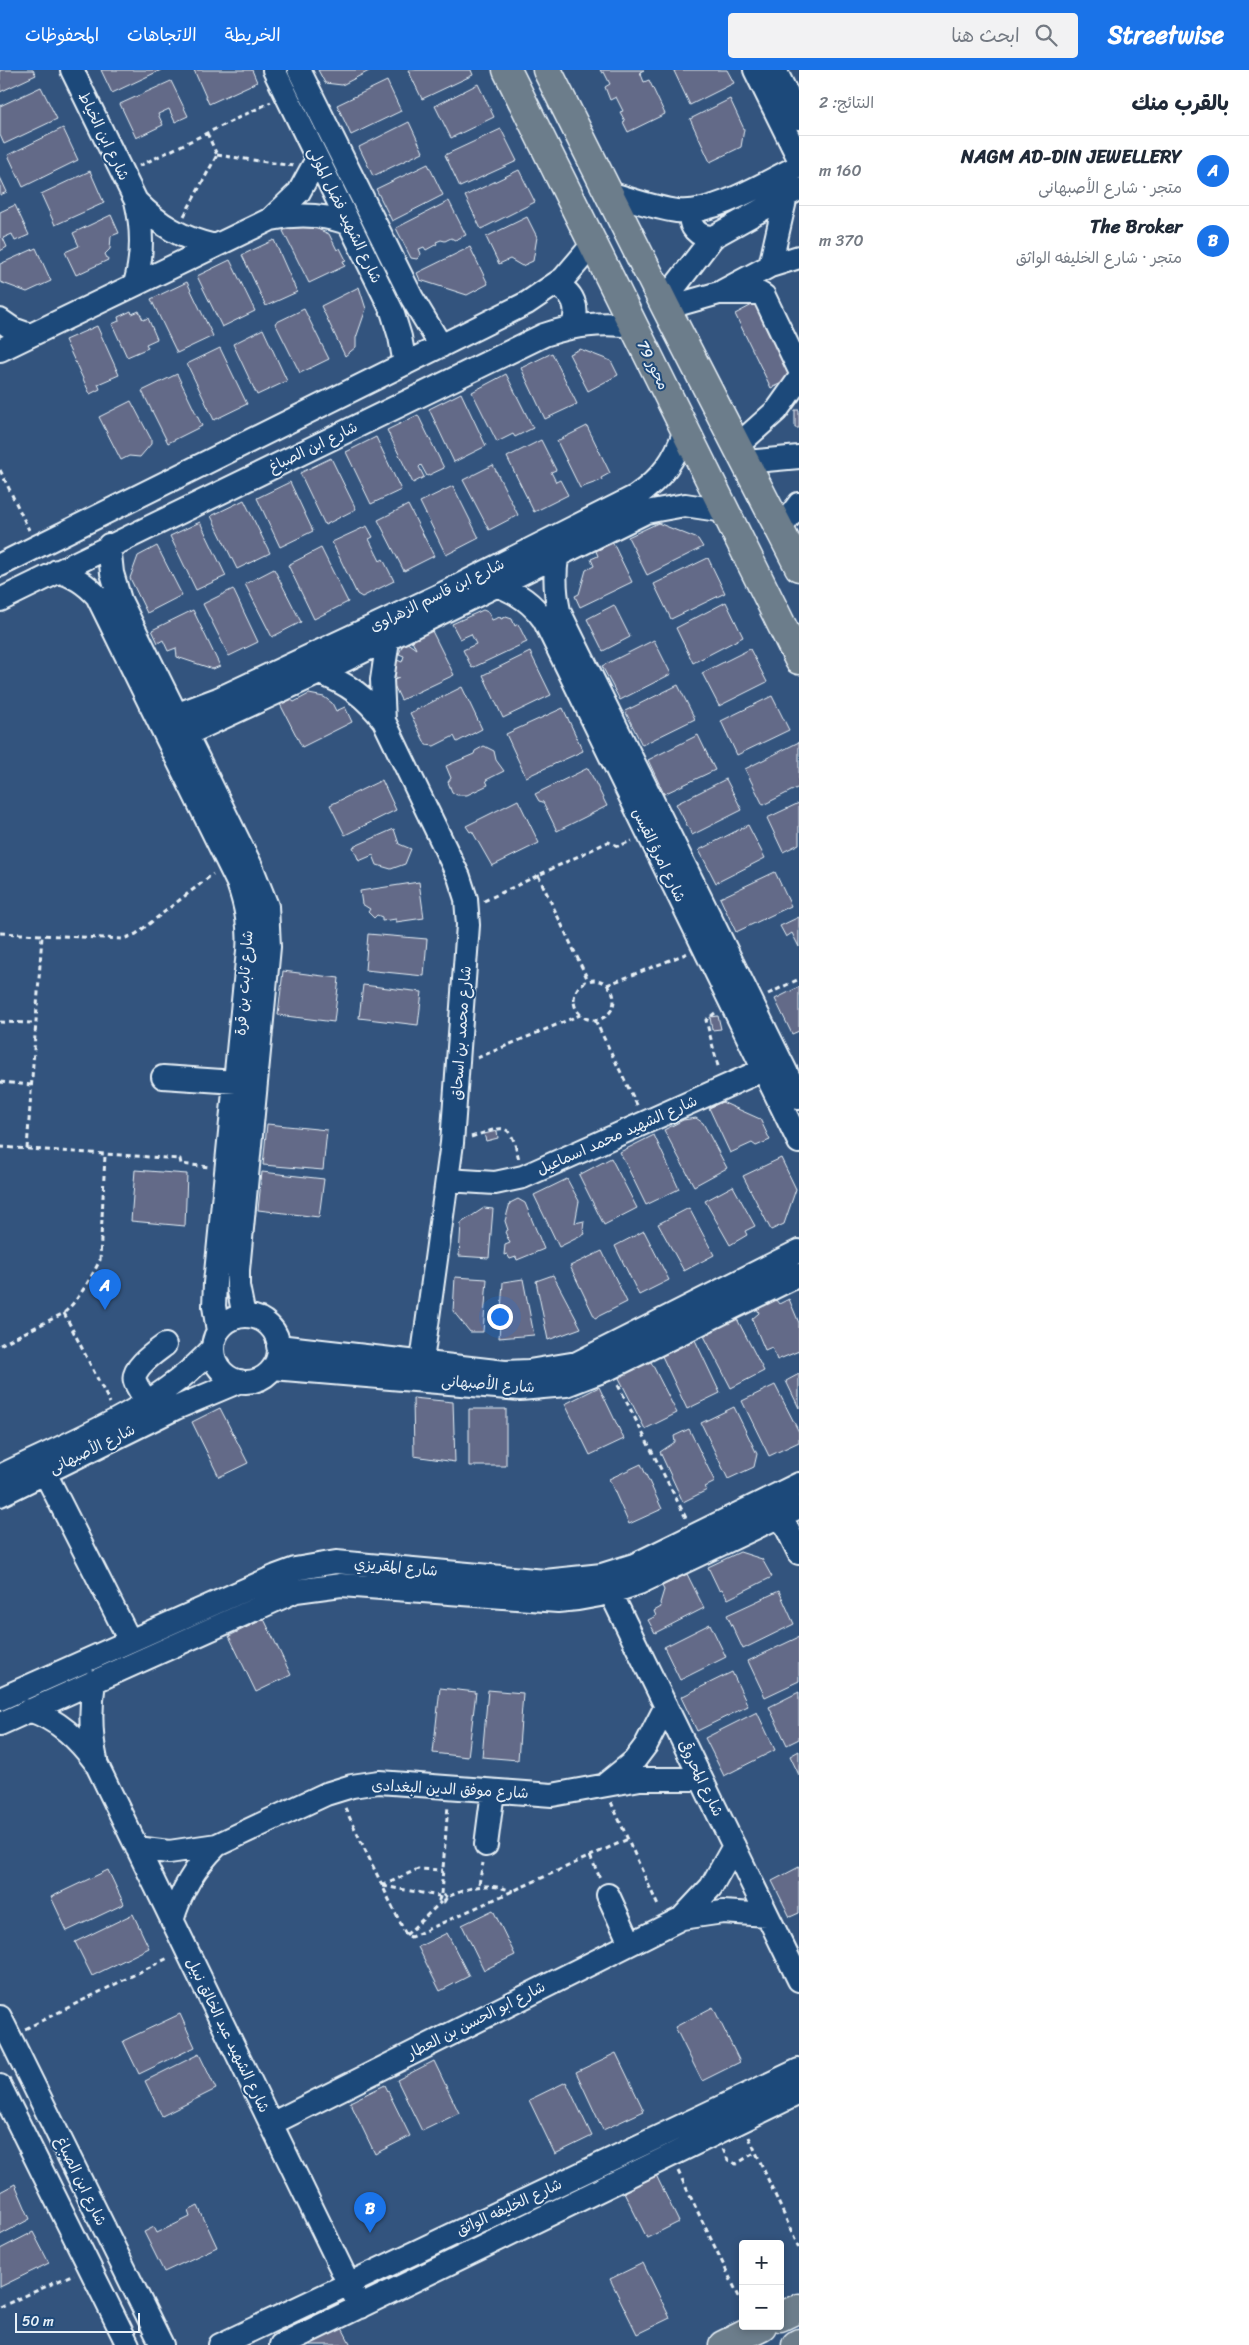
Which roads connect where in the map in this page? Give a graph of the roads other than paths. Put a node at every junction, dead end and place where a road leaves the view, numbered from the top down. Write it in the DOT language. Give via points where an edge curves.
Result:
graph roads {
  1 [pos="72,70"];
  2 [pos="274,70"];
  3 [pos="300,70"];
  4 [pos="507,70"];
  5 [pos="547,70"];
  6 [pos="754,70"];
  7 [pos="775,70"];
  8 [pos="799,118"];
  9 [pos="799,159"];
  10 [pos="315,164"];
  11 [pos="799,166"];
  12 [pos="609,193"];
  13 [pos="792,193"];
  14 [pos="136,201"];
  15 [pos="692,212"];
  16 [pos="271,219"];
  17 [pos="348,223"];
  18 [pos="713,237"];
  19 [pos="593,244"];
  20 [pos="215,246"];
  21 [pos="799,257"];
  22 [pos="770,266"];
  23 [pos="135,284"];
  24 [pos="554,286"];
  25 [pos="719,293"];
  26 [pos="664,306"];
  27 [pos="0,320"];
  28 [pos="634,326"];
  29 [pos="572,327"];
  30 [pos="30,335"];
  31 [pos="441,346"];
  32 [pos="0,350"];
  33 [pos="405,364"];
  34 [pos="799,370"];
  35 [pos="799,379"];
  36 [pos="799,401"];
  37 [pos="776,410"];
  38 [pos="685,430"];
  39 [pos="741,454"];
  40 [pos="799,457"];
  41 [pos="660,478"];
  42 [pos="799,504"];
  43 [pos="679,506"];
  44 [pos="725,511"];
  45 [pos="780,529"];
  46 [pos="109,546"];
  47 [pos="557,558"];
  48 [pos="0,566"];
  49 [pos="799,567"];
  50 [pos="57,571"];
  51 [pos="499,586"];
  52 [pos="0,600"];
  53 [pos="446,602"];
  54 [pos="388,640"];
  55 [pos="799,660"];
  56 [pos="319,673"];
  57 [pos="167,718"];
  58 [pos="384,720"];
  59 [pos="177,739"];
  60 [pos="742,1004"];
  61 [pos="772,1066"];
  62 [pos="163,1077"];
  63 [pos="241,1092"];
  64 [pos="799,1098"];
  65 [pos="799,1142"];
  66 [pos="447,1180"];
  67 [pos="799,1252"];
  68 [pos="799,1275"];
  69 [pos="244,1316"];
  70 [pos="215,1340"];
  71 [pos="164,1345"];
  72 [pos="278,1346"];
  73 [pos="422,1361"];
  74 [pos="273,1368"];
  75 [pos="240,1381"];
  76 [pos="148,1402"];
  77 [pos="45,1472"];
  78 [pos="0,1476"];
  79 [pos="799,1484"];
  80 [pos="0,1495"];
  81 [pos="790,1511"];
  82 [pos="799,1553"];
  83 [pos="606,1584"];
  84 [pos="130,1641"];
  85 [pos="94,1681"];
  86 [pos="0,1699"];
  87 [pos="666,1706"];
  88 [pos="29,1710"];
  89 [pos="0,1724"];
  90 [pos="96,1764"];
  91 [pos="701,1778"];
  92 [pos="604,1786"];
  93 [pos="493,1791"];
  94 [pos="217,1845"];
  95 [pos="486,1845"];
  96 [pos="734,1846"];
  97 [pos="137,1848"];
  98 [pos="608,1895"];
  99 [pos="768,1915"];
  100 [pos="172,1920"];
  101 [pos="674,1921"];
  102 [pos="630,1944"];
  103 [pos="799,1980"];
  104 [pos="5,2027"];
  105 [pos="799,2070"];
  106 [pos="0,2086"];
  107 [pos="799,2093"];
  108 [pos="271,2124"];
  109 [pos="677,2128"];
  110 [pos="679,2153"];
  111 [pos="348,2284"];
  112 [pos="360,2307"];
  113 [pos="799,2308"];
  114 [pos="784,2315"];
  115 [pos="754,2330"];
  116 [pos="128,2345"];
  117 [pos="162,2345"];
  118 [pos="220,2345"];
  119 [pos="281,2345"];
  120 [pos="724,2345"];
  1 -- 14 [label="street, شارع ابن الخياط"];
  2 -- 10 [label="street, شارع الشهيد فضل المولى"];
  3 -- 31 [label="street, شارع الشهيد فضل المولى" via="412,298"];
  4 -- 19 [label="main road, محور 79"];
  5 -- 12 [label="main road"];
  6 -- 9 [label="street"];
  7 -- 8 [label="street"];
  10 -- 16 [label="street" via="299,192"];
  10 -- 17 [label="street, شارع الشهيد فضل المولى"];
  11 -- 15 [label="street" via="730,199"];
  12 -- 15 [label="street" via="662,208"];
  12 -- 26 [label="main road"];
  13 -- 18 [label="street"];
  13 -- 22 [label="street"];
  14 -- 20 [label="street, شارع ابن الخياط" via="159,223 174,232"];
  14 -- 23 [label="street, شارع ابن الخياط" via="142,240"];
  15 -- 18 [label="street" via="691,223 695,230"];
  16 -- 17 [label="street" via="302,214"];
  16 -- 20 [label="street"];
  17 -- 33 [label="street, شارع الشهيد فضل المولى" via="392,311"];
  18 -- 26 [label="street"];
  19 -- 24 [label="street" via="580,262"];
  19 -- 28 [label="main road, محور 79"];
  20 -- 23 [label="street"];
  21 -- 22 [label="street"];
  22 -- 25 [label="street"];
  23 -- 30 [label="street"];
  24 -- 29 [label="street" via="566,291 574,302 576,314"];
  24 -- 31 [label="street"];
  25 -- 26 [label="street"];
  25 -- 34 [label="street" via="764,296"];
  26 -- 39 [label="main road"];
  27 -- 30 [label="street"];
  28 -- 29 [label="street, شارع ابن الصباغ" via="610,323"];
  28 -- 38 [label="main road, محور 79"];
  29 -- 46 [label="street, شارع ابن الصباغ" via="544,335"];
  30 -- 32 [label="street"];
  31 -- 33 [label="street"];
  33 -- 48 [label="street"];
  35 -- 37 [label="street"];
  36 -- 37 [label="street"];
  37 -- 39 [label="street"];
  38 -- 41 [label="street, شارع ابن قاسم الزهراوى" via="678,451"];
  38 -- 44 [label="main road, محور 79"];
  39 -- 40 [label="street"];
  39 -- 45 [label="main road"];
  41 -- 43 [label="street" via="676,488"];
  41 -- 53 [label="street, شارع ابن قاسم الزهراوى" via="636,496"];
  42 -- 45 [label="street"];
  43 -- 44 [label="street, شارع ابن قاسم الزهراوى"];
  43 -- 47 [label="street, شارع ابن قاسم الزهراوى" via="646,512"];
  44 -- 55 [label="main road, محور 79"];
  45 -- 49 [label="main road"];
  46 -- 50 [label="street, شارع ابن الصباغ"];
  46 -- 57 [label="street, شارع ثابت بن قرة" via="120,600"];
  47 -- 51 [label="street, شارع ابن قاسم الزهراوى"];
  47 -- 60 [label="street, شارع امرؤ القيس" via="554,575 559,611"];
  50 -- 52 [label="street, شارع ابن الصباغ"];
  50 -- 57 [label="street, شارع ثابت بن قرة" via="86,584 97,596"];
  51 -- 53 [label="street, شارع ابن قاسم الزهراوى"];
  51 -- 60 [label="street, شارع امرؤ القيس" via="534,606 544,620 704,947"];
  53 -- 54 [label="street, شارع ابن قاسم الزهراوى"];
  53 -- 57 [label="street, شارع ابن قاسم الزهراوى"];
  54 -- 56 [label="street, شارع ابن قاسم الزهراوى"];
  54 -- 58 [label="street, شارع محمد بن اسحاق" via="382,680"];
  56 -- 58 [label="street, شارع محمد بن اسحاق" via="356,690"];
  56 -- 59 [label="street, شارع ابن قاسم الزهراوى"];
  57 -- 59 [label="street, شارع ثابت بن قرة"];
  58 -- 66 [label="street, شارع محمد بن اسحاق" via="459,878 467,909 459,1065"];
  59 -- 63 [label="street, شارع ثابت بن قرة" via="246,904 250,928"];
  59 -- 63 [label="street, شارع ثابت بن قرة" via="254,872 266,906 269,947"];
  60 -- 61 [label="street, شارع امرؤ القيس"];
  61 -- 64 [label="street, شارع امرؤ القيس"];
  61 -- 65 [label="street, شارع امرؤ القيس"];
  61 -- 66 [label="street, شارع الشهيد محمد اسماعيل" via="522,1177 495,1183"];
  62 -- 63 [label="street"];
  63 -- 69 [label="street, شارع ثابت بن قرة" via="238,1286"];
  63 -- 70 [label="street, شارع ثابت بن قرة" via="227,1170 215,1283"];
  66 -- 73 [label="street, شارع محمد بن اسحاق"];
  67 -- 73 [label="street, شارع الأصبهانى" via="577,1363 505,1372"];
  68 -- 74 [label="street, شارع الأصبهانى" via="610,1368 566,1385 520,1389"];
  69 -- 70 [label="street" via="225,1323"];
  69 -- 72 [label="street" via="267,1324 273,1330"];
  70 -- 75 [label="street" via="217,1366"];
  70 -- 76 [label="street, شارع الأصبهانى" via="182,1378"];
  71 -- 76 [label="street" via="136,1370 134,1376"];
  72 -- 73 [label="street, شارع الأصبهانى"];
  72 -- 74 [label="street"];
  74 -- 75 [label="street" via="252,1381"];
  75 -- 77 [label="street, شارع الأصبهانى" via="176,1408"];
  76 -- 78 [label="street, شارع الأصبهانى"];
  77 -- 80 [label="street, شارع الأصبهانى"];
  77 -- 84 [label="street"];
  79 -- 83 [label="street, شارع المقريزي" via="634,1565"];
  81 -- 82 [label="street"];
  81 -- 83 [label="street, شارع المقريزي" via="639,1583"];
  83 -- 84 [label="street, شارع المقريزي" via="336,1562 276,1576"];
  83 -- 85 [label="street, شارع المقريزي" via="582,1600 558,1601 341,1585 310,1588 282,1597"];
  83 -- 87 [label="street, شارع المحروقى"];
  84 -- 86 [label="street, شارع المقريزي"];
  85 -- 88 [label="street, شارع المقريزي"];
  85 -- 90 [label="street, شارع الشهيد عبد الخالق نبيل" via="90,1727"];
  87 -- 91 [label="street, شارع المحروقى"];
  87 -- 92 [label="street, شارع موفق الدين البغدادى" via="634,1761"];
  88 -- 89 [label="street, شارع المقريزي"];
  88 -- 90 [label="street, شارع الشهيد عبد الخالق نبيل" via="64,1728"];
  90 -- 97 [label="street, شارع الشهيد عبد الخالق نبيل"];
  91 -- 92 [label="street, شارع موفق الدين البغدادى" via="640,1779"];
  91 -- 96 [label="street, شارع المحروقى"];
  92 -- 93 [label="street, شارع موفق الدين البغدادى" via="552,1796"];
  93 -- 94 [label="street, شارع موفق الدين البغدادى" via="379,1782 336,1791"];
  93 -- 95 [label="street"];
  94 -- 97 [label="street, شارع موفق الدين البغدادى" via="169,1852"];
  94 -- 100 [label="street, شارع موفق الدين البغدادى" via="193,1872"];
  96 -- 99 [label="street, شارع المحروقى"];
  96 -- 101 [label="street, شارع ابو الحسن بن العطار" via="711,1886"];
  97 -- 100 [label="street, شارع الشهيد عبد الخالق نبيل"];
  98 -- 102 [label="street"];
  99 -- 101 [label="street, شارع ابو الحسن بن العطار" via="722,1912"];
  99 -- 103 [label="street, شارع المحروقى"];
  100 -- 108 [label="street, شارع الشهيد عبد الخالق نبيل"];
  101 -- 102 [label="street, شارع ابو الحسن بن العطار"];
  102 -- 108 [label="street, شارع ابو الحسن بن العطار"];
  104 -- 117 [label="street, شارع ابن الصباغ"];
  105 -- 109 [label="street, شارع الخليفه الواثق"];
  106 -- 116 [label="street, شارع ابن الصباغ"];
  107 -- 110 [label="street, شارع الخليفه الواثق"];
  108 -- 111 [label="street, شارع الشهيد عبد الخالق نبيل"];
  109 -- 110 [label="street"];
  109 -- 111 [label="street, شارع الخليفه الواثق"];
  110 -- 112 [label="street, شارع الخليفه الواثق"];
  111 -- 112 [label="street, شارع الشهيد عبد الخالق نبيل"];
  111 -- 118 [label="street, شارع الخليفه الواثق"];
  112 -- 119 [label="street, شارع الخليفه الواثق"];
  113 -- 114 [label="main road"];
  115 -- 120 [label="main road"];
}
